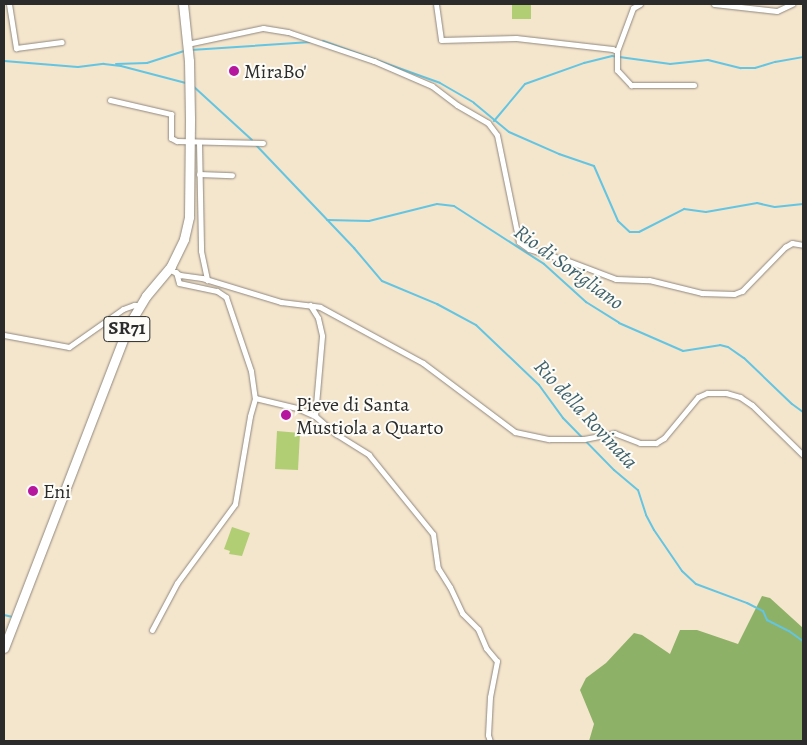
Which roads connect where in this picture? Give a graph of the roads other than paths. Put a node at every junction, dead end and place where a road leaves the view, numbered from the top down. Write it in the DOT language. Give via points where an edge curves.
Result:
graph roads {
  1 [pos="9,4"];
  2 [pos="183,4"];
  3 [pos="436,4"];
  4 [pos="640,4"];
  5 [pos="714,4"];
  6 [pos="792,4"];
  7 [pos="633,6"];
  8 [pos="62,42"];
  9 [pos="187,44"];
  10 [pos="617,51"];
  11 [pos="694,85"];
  12 [pos="110,100"];
  13 [pos="194,142"];
  14 [pos="263,143"];
  15 [pos="200,174"];
  16 [pos="232,175"];
  17 [pos="803,244"];
  18 [pos="172,271"];
  19 [pos="206,280"];
  20 [pos="310,304"];
  21 [pos="141,305"];
  22 [pos="4,335"];
  23 [pos="255,398"];
  24 [pos="315,416"];
  25 [pos="803,455"];
  26 [pos="152,630"];
  27 [pos="4,648"];
  28 [pos="490,741"];
  1 -- 8 [label="street" via="16,48"];
  2 -- 9 [label="main road, SR71"];
  3 -- 10 [label="street" via="440,40 516,38"];
  4 -- 7 [label="street"];
  5 -- 6 [label="street" via="778,11"];
  7 -- 10 [label="street"];
  9 -- 13 [label="main road, SR71"];
  9 -- 17 [label="street" via="263,28 288,32 374,61 432,86 488,123 497,135 519,242 529,249 616,279 649,280 702,293 734,294 742,291 785,247 792,243"];
  10 -- 11 [label="street" via="617,70 632,85"];
  12 -- 13 [label="street" via="171,114 171,138"];
  13 -- 14 [label="street"];
  13 -- 15 [label="street"];
  13 -- 18 [label="main road, SR71" via="189,217"];
  15 -- 16 [label="street"];
  15 -- 19 [label="street" via="201,251"];
  18 -- 19 [label="street"];
  18 -- 21 [label="main road, SR71"];
  18 -- 23 [label="street" via="179,283 217,291 226,297 252,371"];
  19 -- 20 [label="street" via="281,302"];
  20 -- 24 [label="street" via="318,318 322,336"];
  20 -- 25 [label="street" via="424,363 515,432 549,439 584,440 614,433 640,443 656,443 664,438 698,397 708,393 726,393 752,405"];
  21 -- 22 [label="street" via="123,309 69,347"];
  21 -- 27 [label="main road, SR71" via="128,326"];
  23 -- 24 [label="street"];
  23 -- 26 [label="street" via="236,504 177,583"];
  24 -- 28 [label="street" via="369,455 433,534 438,568 462,613 478,629 486,648 497,661 490,697"];
}
